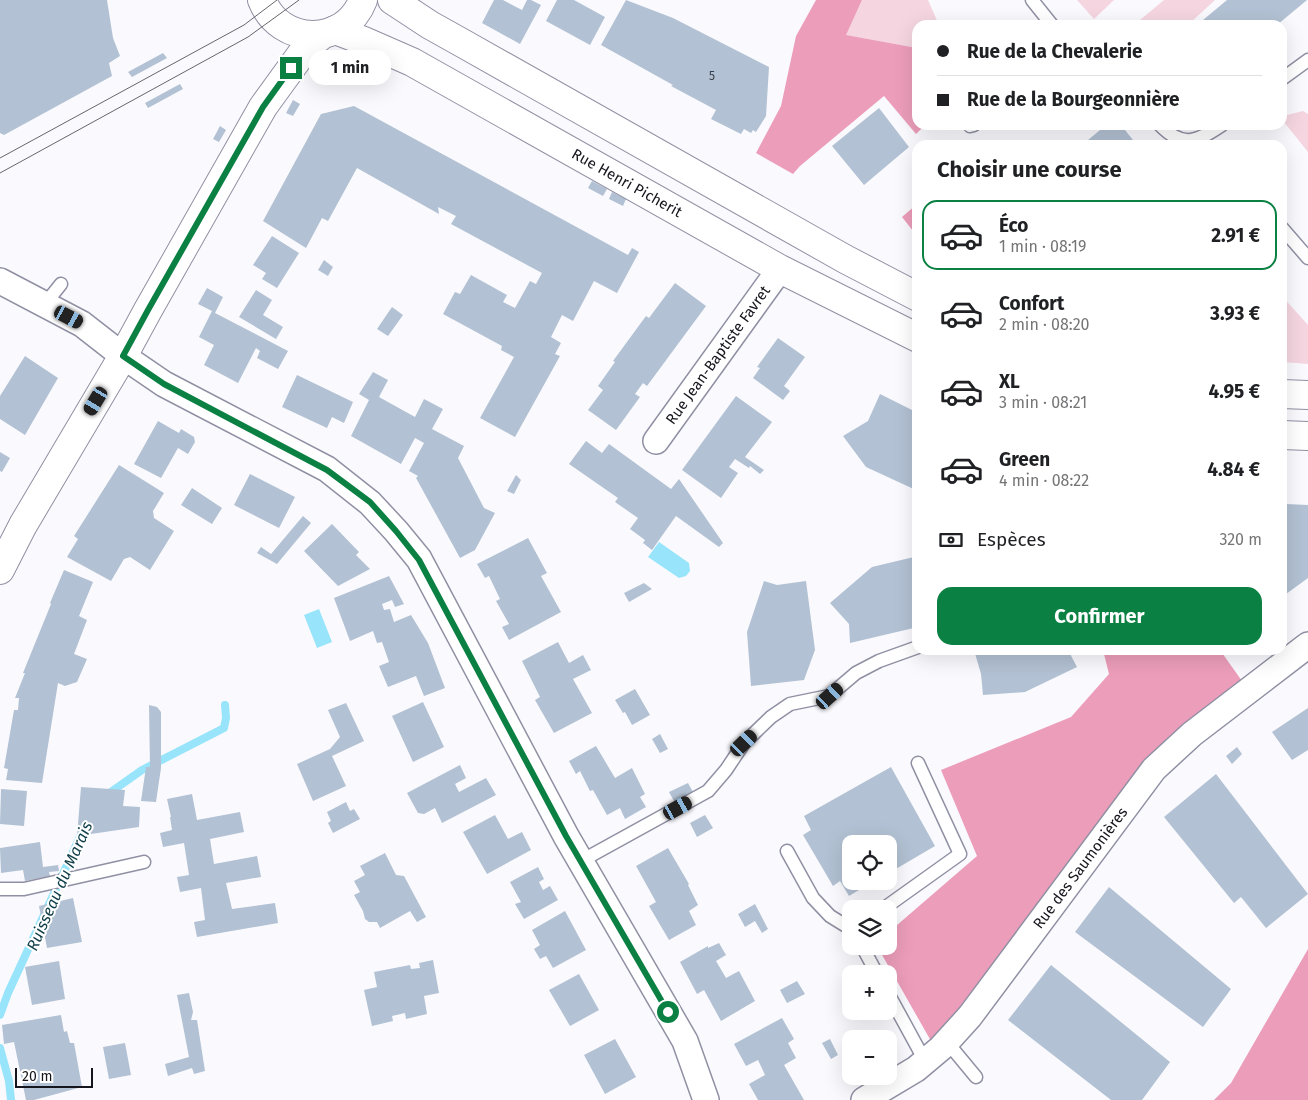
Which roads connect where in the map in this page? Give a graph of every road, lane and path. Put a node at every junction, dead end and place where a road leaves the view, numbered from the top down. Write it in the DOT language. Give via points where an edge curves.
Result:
graph roads {
  1 [pos="262,0"];
  2 [pos="363,0"];
  3 [pos="392,0"];
  4 [pos="1032,0"];
  5 [pos="1048,20"];
  6 [pos="285,28"];
  7 [pos="328,32"];
  8 [pos="1308,60"];
  9 [pos="1287,75"];
  10 [pos="263,107"];
  11 [pos="1165,130"];
  12 [pos="1218,130"];
  13 [pos="1181,140"];
  14 [pos="1181,140"];
  15 [pos="1209,140"];
  16 [pos="1287,234"];
  17 [pos="1308,258"];
  18 [pos="780,269"];
  19 [pos="0,281"];
  20 [pos="61,284"];
  21 [pos="912,294"];
  22 [pos="45,304"];
  23 [pos="912,335"];
  24 [pos="123,356"];
  25 [pos="1287,394"];
  26 [pos="1308,395"];
  27 [pos="1287,435"];
  28 [pos="1308,436"];
  29 [pos="656,441"];
  30 [pos="0,570"];
  31 [pos="1308,644"];
  32 [pos="912,648"];
  33 [pos="918,763"];
  34 [pos="787,851"];
  35 [pos="581,861"];
  36 [pos="144,862"];
  37 [pos="0,890"];
  38 [pos="896,900"];
  39 [pos="842,923"];
  40 [pos="897,1010"];
  41 [pos="947,1042"];
  42 [pos="925,1061"];
  43 [pos="976,1077"];
  44 [pos="706,1100"];
  45 [pos="864,1100"];
  1 -- 6 [label="main road" via="268,12"];
  2 -- 7 [label="main road" via="351,19"];
  3 -- 21 [label="main road" via="464,44"];
  4 -- 5 [label="lane"];
  6 -- 7 [label="main road, Rue Henri Picherit" via="303,34"];
  6 -- 10 [label="main road" via="284,44"];
  7 -- 10 [label="main road" via="305,49"];
  7 -- 18 [label="main road, Rue Henri Picherit" via="364,41 412,62"];
  8 -- 9 [label="lane"];
  10 -- 24 [label="main road"];
  11 -- 13 [label="lane"];
  12 -- 15 [label="lane"];
  14 -- 15 [label="lane"];
  16 -- 17 [label="lane"];
  18 -- 23 [label="main road, Rue Henri Picherit"];
  18 -- 29 [label="street, Rue Jean-Baptiste Favret"];
  19 -- 22 [label="street"];
  20 -- 22 [label="lane"];
  22 -- 24 [label="street" via="82,324"];
  24 -- 30 [label="main road" via="22,525"];
  24 -- 35 [label="street" via="164,384 327,470 370,502 419,560"];
  25 -- 26 [label="main road"];
  27 -- 28 [label="main road"];
  31 -- 41 [label="street, Rue des Saumonières" via="1192,734 1154,768 970,1016"];
  32 -- 35 [label="lane" via="856,673 830,696 790,704 744,743 708,791"];
  33 -- 38 [label="lane" via="960,854"];
  34 -- 39 [label="lane" via="813,898"];
  35 -- 44 [label="street" via="685,1041"];
  36 -- 37 [label="lane" via="24,889"];
  40 -- 42 [label="lane"];
  41 -- 42 [label="street, Rue des Saumonières"];
  41 -- 43 [label="lane"];
  42 -- 45 [label="street, Rue des Saumonières"];
}
